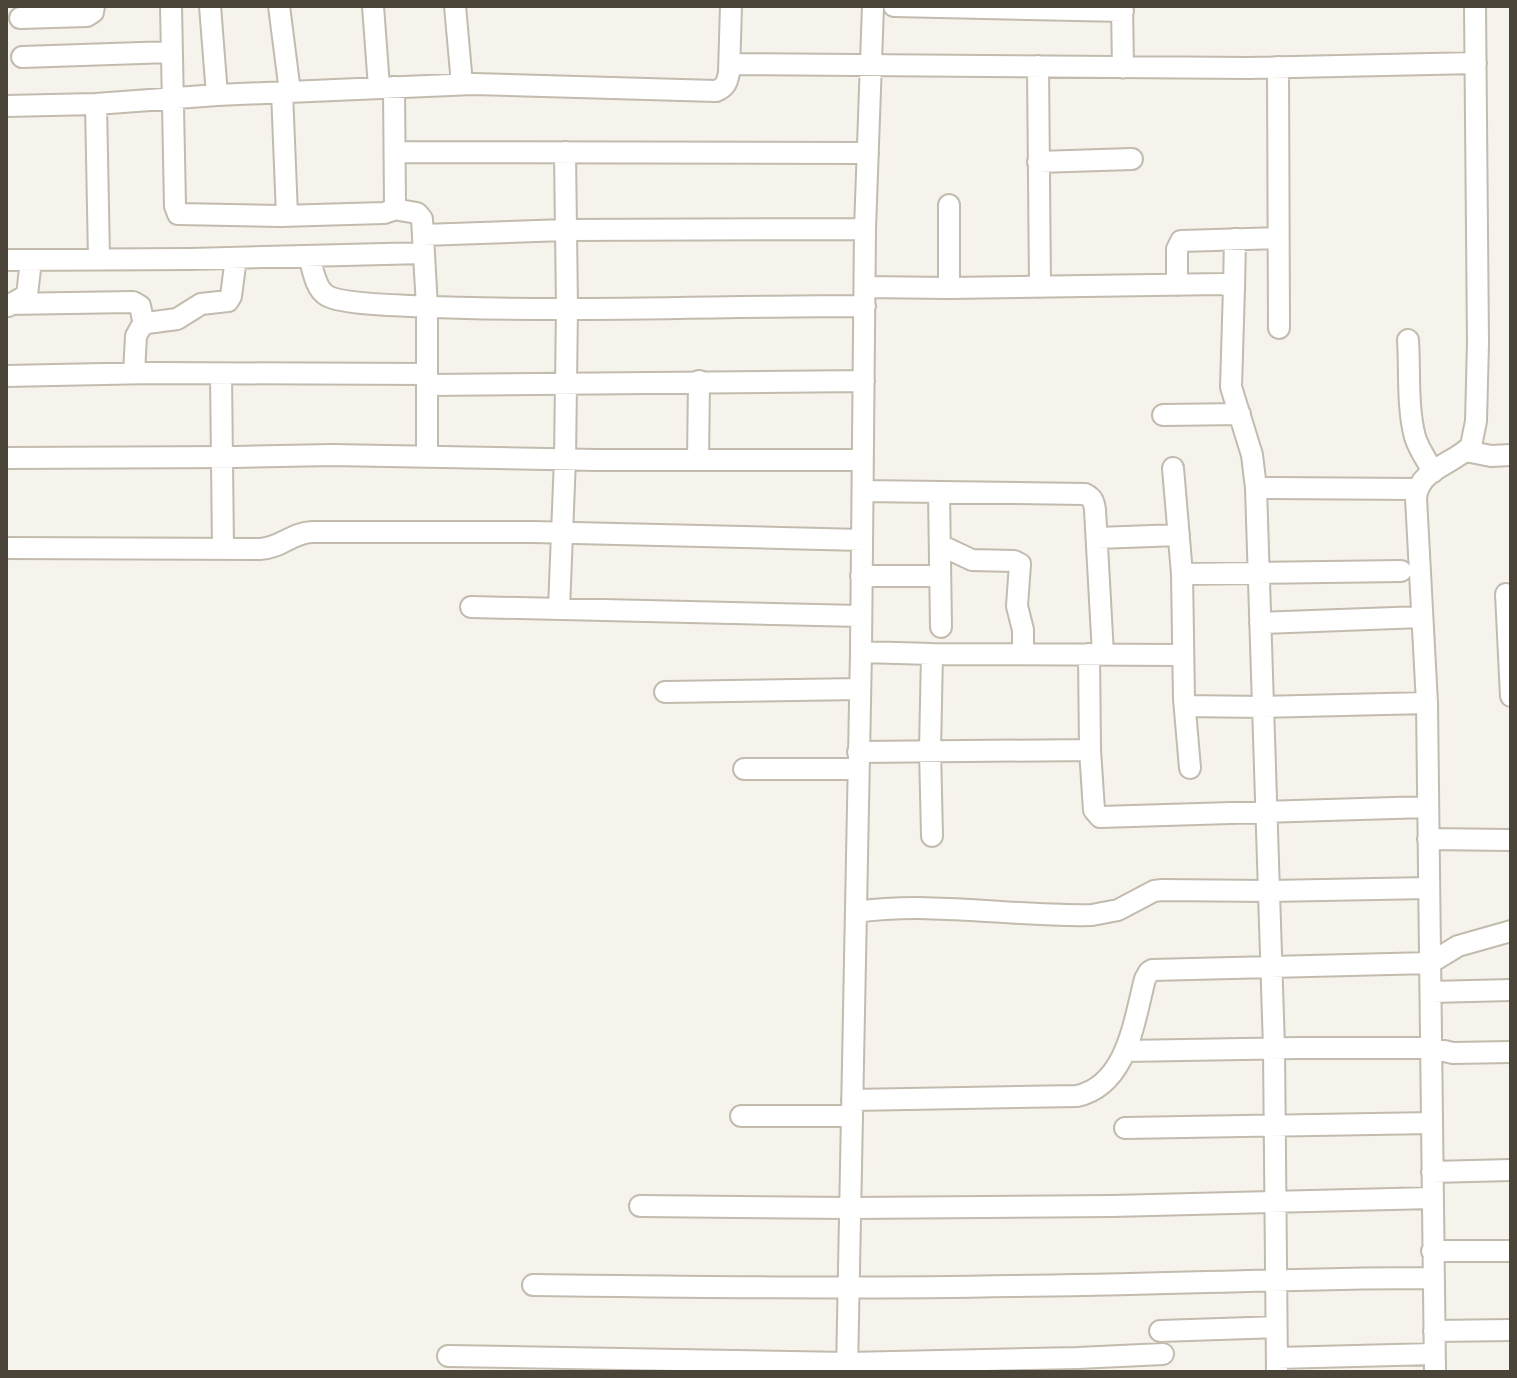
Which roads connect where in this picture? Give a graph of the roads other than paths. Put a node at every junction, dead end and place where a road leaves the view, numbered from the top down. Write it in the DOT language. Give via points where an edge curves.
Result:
graph roads {
  1 [pos="94,6"];
  2 [pos="171,6"];
  3 [pos="210,6"];
  4 [pos="279,6"];
  5 [pos="373,6"];
  6 [pos="455,6"];
  7 [pos="731,6"];
  8 [pos="873,6"];
  9 [pos="894,6"];
  10 [pos="1475,6"];
  11 [pos="1122,8"];
  12 [pos="20,18"];
  13 [pos="171,52"];
  14 [pos="22,57"];
  15 [pos="1476,63"];
  16 [pos="730,64"];
  17 [pos="871,65"];
  18 [pos="1038,66"];
  19 [pos="1278,67"];
  20 [pos="1123,68"];
  21 [pos="462,84"];
  22 [pos="386,87"];
  23 [pos="286,92"];
  24 [pos="217,95"];
  25 [pos="173,98"];
  26 [pos="96,104"];
  27 [pos="6,106"];
  28 [pos="395,152"];
  29 [pos="565,152"];
  30 [pos="868,153"];
  31 [pos="1132,159"];
  32 [pos="1038,162"];
  33 [pos="949,205"];
  34 [pos="396,209"];
  35 [pos="287,215"];
  36 [pos="865,229"];
  37 [pos="565,230"];
  38 [pos="1278,238"];
  39 [pos="1235,239"];
  40 [pos="423,244"];
  41 [pos="309,257"];
  42 [pos="236,258"];
  43 [pos="99,259"];
  44 [pos="6,260"];
  45 [pos="31,260"];
  46 [pos="1177,285"];
  47 [pos="1040,287"];
  48 [pos="949,288"];
  49 [pos="1234,288"];
  50 [pos="865,296"];
  51 [pos="7,306"];
  52 [pos="427,307"];
  53 [pos="567,308"];
  54 [pos="144,325"];
  55 [pos="1279,328"];
  56 [pos="1408,340"];
  57 [pos="134,373"];
  58 [pos="221,374"];
  59 [pos="6,376"];
  60 [pos="428,380"];
  61 [pos="699,381"];
  62 [pos="864,381"];
  63 [pos="565,383"];
  64 [pos="1240,414"];
  65 [pos="1163,415"];
  66 [pos="1466,451"];
  67 [pos="1511,455"];
  68 [pos="427,456"];
  69 [pos="222,457"];
  70 [pos="6,458"];
  71 [pos="565,459"];
  72 [pos="698,460"];
  73 [pos="863,460"];
  74 [pos="1173,468"];
  75 [pos="1433,472"];
  76 [pos="1256,488"];
  77 [pos="1417,489"];
  78 [pos="863,491"];
  79 [pos="939,493"];
  80 [pos="563,533"];
  81 [pos="1179,535"];
  82 [pos="1097,538"];
  83 [pos="862,540"];
  84 [pos="940,545"];
  85 [pos="6,548"];
  86 [pos="223,549"];
  87 [pos="1401,571"];
  88 [pos="1259,573"];
  89 [pos="1182,574"];
  90 [pos="861,576"];
  91 [pos="940,576"];
  92 [pos="1506,594"];
  93 [pos="471,607"];
  94 [pos="559,609"];
  95 [pos="860,616"];
  96 [pos="1422,617"];
  97 [pos="1260,623"];
  98 [pos="941,627"];
  99 [pos="861,652"];
  100 [pos="1023,653"];
  101 [pos="932,654"];
  102 [pos="1096,654"];
  103 [pos="1183,655"];
  104 [pos="860,689"];
  105 [pos="665,692"];
  106 [pos="1511,696"];
  107 [pos="1427,703"];
  108 [pos="1185,706"];
  109 [pos="1264,707"];
  110 [pos="930,750"];
  111 [pos="1090,750"];
  112 [pos="858,760"];
  113 [pos="1190,768"];
  114 [pos="744,769"];
  115 [pos="1427,807"];
  116 [pos="1268,813"];
  117 [pos="932,836"];
  118 [pos="1428,839"];
  119 [pos="1511,840"];
  120 [pos="1429,888"];
  121 [pos="1270,891"];
  122 [pos="856,912"];
  123 [pos="1511,931"];
  124 [pos="1430,963"];
  125 [pos="1272,967"];
  126 [pos="1511,990"];
  127 [pos="1431,992"];
  128 [pos="1274,1048"];
  129 [pos="1431,1048"];
  130 [pos="1125,1051"];
  131 [pos="1511,1052"];
  132 [pos="852,1108"];
  133 [pos="741,1116"];
  134 [pos="1432,1123"];
  135 [pos="1275,1126"];
  136 [pos="1125,1128"];
  137 [pos="1511,1170"];
  138 [pos="1432,1172"];
  139 [pos="1432,1198"];
  140 [pos="1275,1203"];
  141 [pos="640,1206"];
  142 [pos="850,1208"];
  143 [pos="1432,1251"];
  144 [pos="1511,1251"];
  145 [pos="1433,1278"];
  146 [pos="1276,1279"];
  147 [pos="533,1285"];
  148 [pos="849,1288"];
  149 [pos="1276,1327"];
  150 [pos="1511,1330"];
  151 [pos="1160,1331"];
  152 [pos="1434,1331"];
  153 [pos="1163,1354"];
  154 [pos="448,1356"];
  155 [pos="1434,1363"];
  156 [pos="568,1365"];
  157 [pos="1078,1365"];
  158 [pos="1277,1365"];
  159 [pos="985,1366"];
  160 [pos="848,1367"];
  1 -- 12 [label="street" via="87,16"];
  2 -- 13 [label="street"];
  3 -- 24 [label="street"];
  4 -- 23 [label="street"];
  5 -- 22 [label="street"];
  6 -- 21 [label="street"];
  7 -- 16 [label="street"];
  8 -- 17 [label="street"];
  9 -- 11 [label="street"];
  10 -- 15 [label="street"];
  11 -- 20 [label="street"];
  13 -- 14 [label="street"];
  13 -- 25 [label="street"];
  15 -- 19 [label="street"];
  15 -- 66 [label="street" via="1477,394 1473,440"];
  16 -- 17 [label="street"];
  16 -- 21 [label="street" via="727,83 716,91"];
  17 -- 18 [label="street"];
  17 -- 30 [label="street"];
  18 -- 20 [label="street"];
  18 -- 32 [label="street"];
  19 -- 20 [label="street"];
  19 -- 38 [label="street"];
  21 -- 22 [label="street"];
  22 -- 23 [label="street"];
  22 -- 28 [label="street"];
  23 -- 24 [label="street"];
  23 -- 35 [label="street"];
  24 -- 25 [label="street"];
  25 -- 26 [label="street"];
  25 -- 35 [label="street" via="178,214"];
  26 -- 27 [label="street"];
  26 -- 43 [label="street"];
  28 -- 29 [label="street"];
  28 -- 34 [label="street"];
  29 -- 30 [label="street"];
  29 -- 37 [label="street"];
  30 -- 36 [label="street"];
  31 -- 32 [label="street"];
  32 -- 47 [label="street"];
  33 -- 48 [label="street"];
  34 -- 35 [label="street"];
  34 -- 40 [label="street" via="420,214"];
  36 -- 37 [label="street"];
  36 -- 50 [label="street"];
  37 -- 40 [label="street"];
  37 -- 53 [label="street"];
  38 -- 39 [label="street"];
  38 -- 55 [label="street"];
  39 -- 46 [label="street" via="1181,241"];
  39 -- 49 [label="street"];
  40 -- 41 [label="street"];
  40 -- 52 [label="street"];
  41 -- 42 [label="street"];
  41 -- 52 [label="street" via="317,283 329,297"];
  42 -- 43 [label="street"];
  42 -- 54 [label="street" via="228,301"];
  43 -- 45 [label="street"];
  44 -- 45 [label="street"];
  45 -- 51 [label="street" via="27,295"];
  46 -- 47 [label="street"];
  46 -- 49 [label="street"];
  47 -- 48 [label="street"];
  48 -- 50 [label="street"];
  49 -- 64 [label="street" via="1231,380"];
  50 -- 53 [label="street"];
  50 -- 62 [label="street"];
  51 -- 54 [label="street" via="133,302 140,306"];
  52 -- 53 [label="street"];
  52 -- 60 [label="street"];
  53 -- 63 [label="street"];
  54 -- 57 [label="street" via="137,331"];
  56 -- 75 [label="street" via="1415,435"];
  57 -- 58 [label="street"];
  57 -- 59 [label="street"];
  58 -- 60 [label="street"];
  58 -- 69 [label="street"];
  60 -- 63 [label="street"];
  60 -- 68 [label="street"];
  61 -- 62 [label="street"];
  61 -- 63 [label="street"];
  61 -- 72 [label="street"];
  62 -- 73 [label="street"];
  63 -- 71 [label="street"];
  64 -- 65 [label="street"];
  64 -- 76 [label="street"];
  66 -- 67 [label="street"];
  66 -- 75 [label="street"];
  68 -- 69 [label="street"];
  68 -- 71 [label="street"];
  69 -- 70 [label="street"];
  69 -- 86 [label="street"];
  71 -- 72 [label="street"];
  71 -- 80 [label="street"];
  72 -- 73 [label="street"];
  73 -- 78 [label="street"];
  74 -- 81 [label="street"];
  75 -- 77 [label="street"];
  76 -- 77 [label="street"];
  76 -- 88 [label="street"];
  77 -- 96 [label="street"];
  78 -- 79 [label="street"];
  78 -- 83 [label="street"];
  79 -- 82 [label="street" via="1085,494 1094,503"];
  79 -- 84 [label="street"];
  80 -- 83 [label="street"];
  80 -- 86 [label="street" via="301,532 270,549"];
  80 -- 94 [label="street"];
  81 -- 82 [label="street"];
  81 -- 89 [label="street"];
  82 -- 102 [label="street"];
  83 -- 90 [label="street"];
  84 -- 91 [label="street"];
  84 -- 100 [label="street" via="972,560 1020,564 1017,606"];
  85 -- 86 [label="street"];
  87 -- 88 [label="street"];
  88 -- 89 [label="street"];
  88 -- 97 [label="street"];
  89 -- 103 [label="street"];
  90 -- 91 [label="street"];
  90 -- 95 [label="street"];
  91 -- 98 [label="street"];
  92 -- 106 [label="street"];
  93 -- 94 [label="street"];
  94 -- 95 [label="street"];
  95 -- 99 [label="street"];
  96 -- 97 [label="street"];
  96 -- 107 [label="street"];
  97 -- 109 [label="street"];
  99 -- 101 [label="street"];
  99 -- 104 [label="street"];
  100 -- 101 [label="street"];
  100 -- 102 [label="street"];
  101 -- 110 [label="street"];
  102 -- 103 [label="street"];
  102 -- 111 [label="street"];
  103 -- 108 [label="street"];
  104 -- 105 [label="street"];
  104 -- 112 [label="street"];
  107 -- 109 [label="street"];
  107 -- 115 [label="street"];
  108 -- 109 [label="street"];
  108 -- 113 [label="street"];
  109 -- 116 [label="street"];
  110 -- 111 [label="street"];
  110 -- 112 [label="street"];
  110 -- 117 [label="street"];
  111 -- 116 [label="street" via="1094,810 1100,817"];
  112 -- 114 [label="street"];
  112 -- 122 [label="street"];
  115 -- 116 [label="street"];
  115 -- 118 [label="street"];
  116 -- 121 [label="street"];
  118 -- 119 [label="street"];
  118 -- 120 [label="street"];
  120 -- 121 [label="street"];
  120 -- 124 [label="street"];
  121 -- 122 [label="street" via="1154,891 1118,910 1092,915 921,908"];
  121 -- 125 [label="street"];
  122 -- 132 [label="street"];
  123 -- 124 [label="street" via="1458,946"];
  124 -- 125 [label="street"];
  124 -- 127 [label="street"];
  125 -- 128 [label="street"];
  125 -- 130 [label="street" via="1152,970"];
  126 -- 127 [label="street"];
  127 -- 129 [label="street"];
  128 -- 129 [label="street"];
  128 -- 130 [label="street"];
  128 -- 135 [label="street"];
  129 -- 131 [label="street"];
  129 -- 134 [label="street"];
  130 -- 132 [label="street" via="1097,1088 1077,1096"];
  132 -- 133 [label="street"];
  132 -- 142 [label="street"];
  134 -- 135 [label="street"];
  134 -- 138 [label="street"];
  135 -- 136 [label="street"];
  135 -- 140 [label="street"];
  137 -- 138 [label="street"];
  138 -- 139 [label="street"];
  139 -- 140 [label="street"];
  139 -- 143 [label="street"];
  140 -- 142 [label="street"];
  140 -- 146 [label="street"];
  141 -- 142 [label="street"];
  142 -- 148 [label="street"];
  143 -- 144 [label="street"];
  143 -- 145 [label="street"];
  145 -- 146 [label="street"];
  145 -- 152 [label="street"];
  146 -- 148 [label="street"];
  146 -- 149 [label="street"];
  147 -- 148 [label="street"];
  148 -- 160 [label="street"];
  149 -- 151 [label="street"];
  149 -- 158 [label="street"];
  150 -- 152 [label="street"];
  152 -- 155 [label="street"];
  153 -- 157 [label="street"];
  154 -- 156 [label="street"];
  155 -- 158 [label="street"];
  156 -- 160 [label="street"];
  157 -- 159 [label="street"];
  159 -- 160 [label="street"];
}
